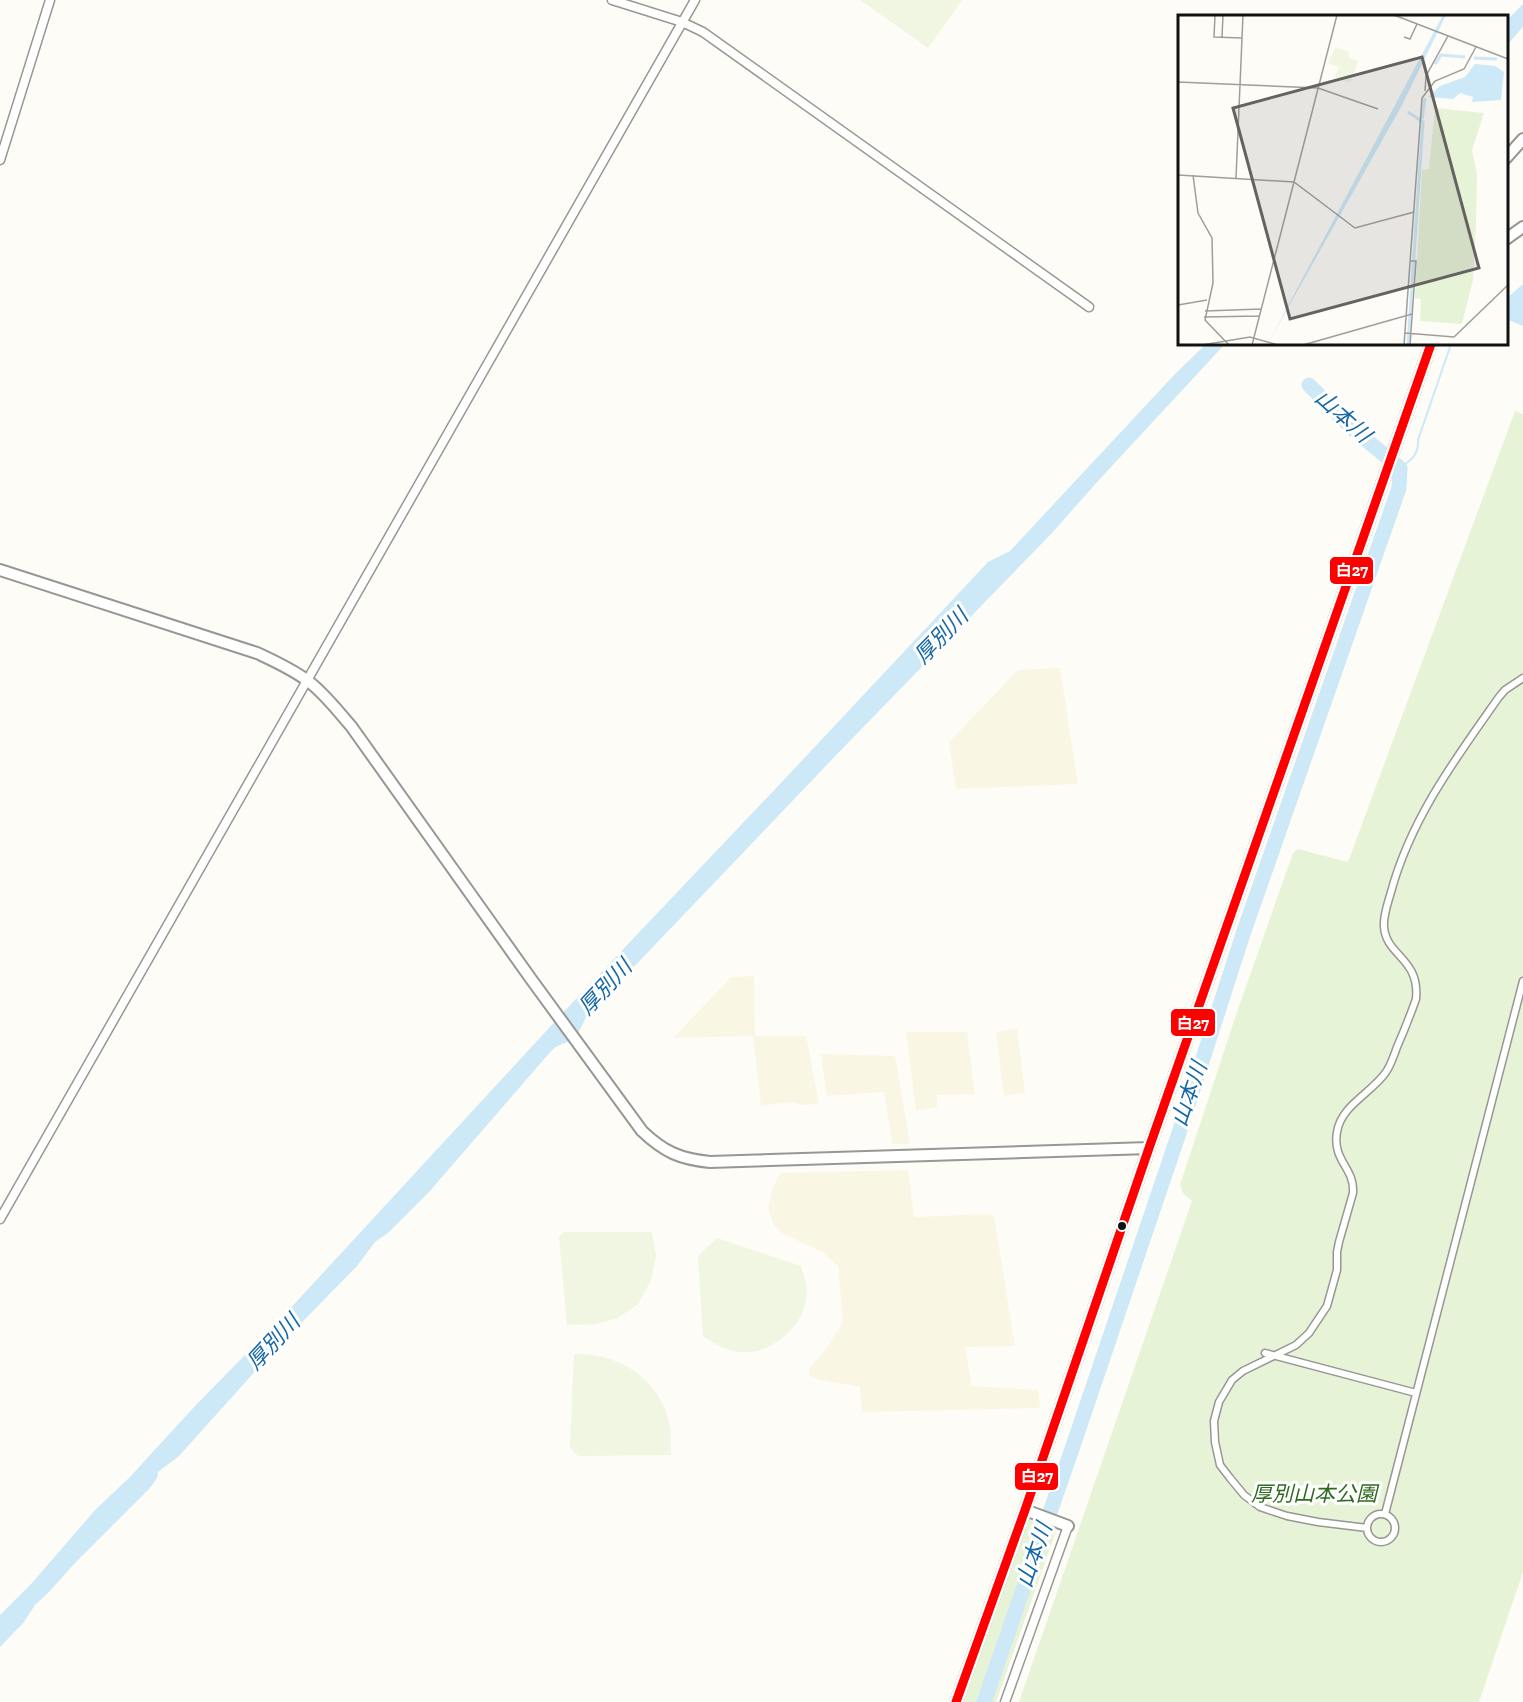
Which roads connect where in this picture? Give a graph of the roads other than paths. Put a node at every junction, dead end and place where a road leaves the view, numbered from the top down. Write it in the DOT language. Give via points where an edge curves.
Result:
graph roads {
  1 [pos="50,0"];
  2 [pos="612,0"];
  3 [pos="695,0"];
  4 [pos="682,22"];
  5 [pos="1523,139"];
  6 [pos="1508,156"];
  7 [pos="0,160"];
  8 [pos="1523,227"];
  9 [pos="1508,238"];
  10 [pos="1089,307"];
  11 [pos="1431,345"];
  12 [pos="0,570"];
  13 [pos="1523,678"];
  14 [pos="307,680"];
  15 [pos="1523,981"];
  16 [pos="1149,1148"];
  17 [pos="0,1219"];
  18 [pos="1265,1353"];
  19 [pos="1275,1356"];
  20 [pos="1416,1393"];
  21 [pos="1025,1510"];
  22 [pos="1385,1514"];
  23 [pos="1065,1525"];
  24 [pos="1367,1528"];
  25 [pos="956,1702"];
  26 [pos="1005,1702"];
  1 -- 7 [label="street"];
  2 -- 4 [label="street"];
  3 -- 4 [label="street"];
  4 -- 10 [label="street" via="703,32"];
  4 -- 14 [label="street"];
  5 -- 6 [label="street"];
  8 -- 9 [label="street"];
  11 -- 16 [label="street"];
  12 -- 14 [label="street" via="256,653"];
  13 -- 19 [label="street" via="1499,697 1451,764 1416,825 1397,870 1383,928 1413,974 1416,999 1387,1072 1348,1110 1337,1130 1338,1156 1353,1185 1328,1306 1310,1333"];
  14 -- 16 [label="street" via="351,726 642,1131 670,1153 710,1162"];
  14 -- 17 [label="street"];
  15 -- 20 [label="street"];
  16 -- 21 [label="street"];
  18 -- 19 [label="street"];
  19 -- 20 [label="street"];
  19 -- 24 [label="street" via="1232,1380 1219,1402 1214,1421 1221,1465 1244,1495 1260,1507 1287,1516"];
  20 -- 22 [label="street"];
  21 -- 23 [label="street"];
  21 -- 25 [label="street"];
  22 -- 24 [label="street" via="1372,1517"];
  22 -- 24 [label="street" via="1395,1524 1390,1539 1375,1540"];
  23 -- 26 [label="street"];
}
